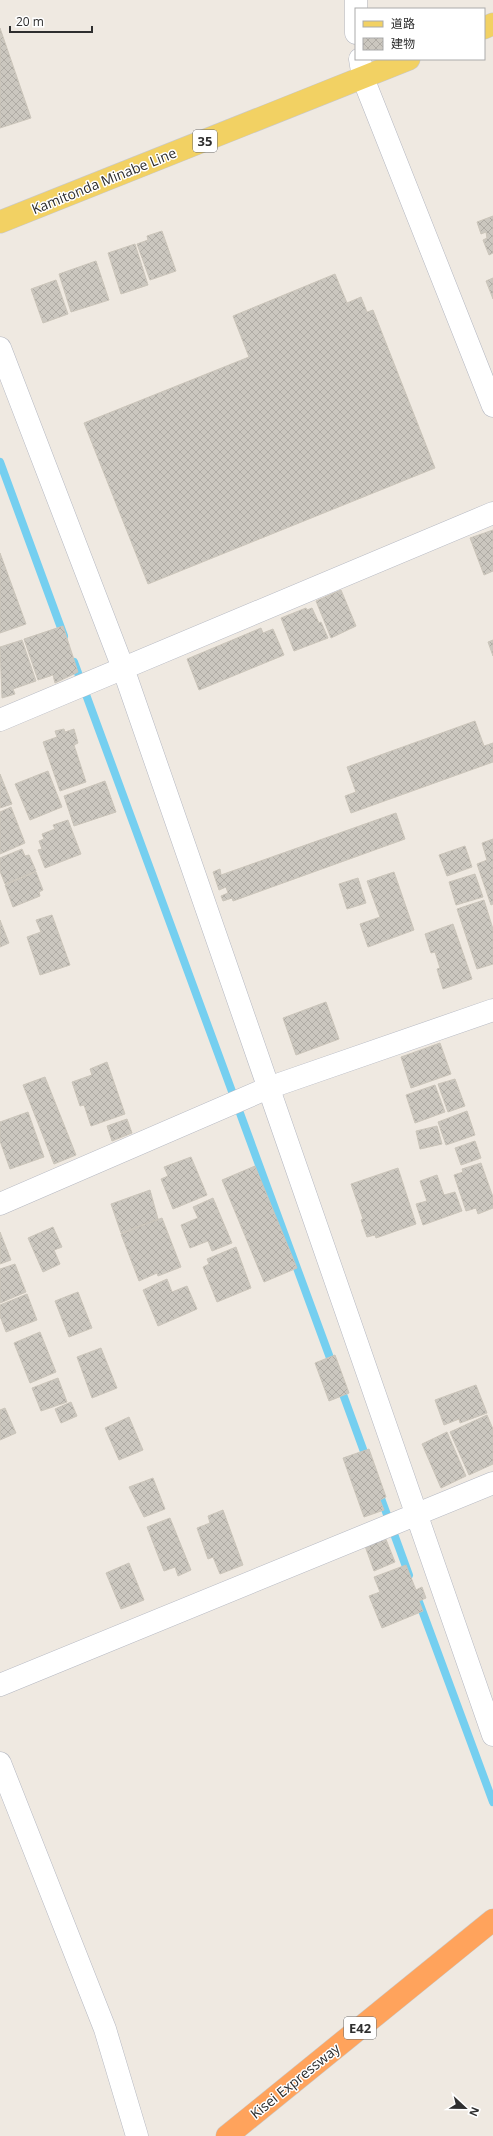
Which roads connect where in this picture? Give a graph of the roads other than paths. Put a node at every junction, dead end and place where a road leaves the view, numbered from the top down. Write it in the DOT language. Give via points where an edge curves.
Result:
graph roads {
  1 [pos="404,60"];
  2 [pos="362,68"];
  3 [pos="0,222"];
  4 [pos="0,348"];
  5 [pos="493,406"];
  6 [pos="493,513"];
  7 [pos="123,668"];
  8 [pos="0,720"];
  9 [pos="493,1010"];
  10 [pos="268,1088"];
  11 [pos="0,1204"];
  12 [pos="493,1483"];
  13 [pos="416,1515"];
  14 [pos="0,1686"];
  15 [pos="493,1735"];
  16 [pos="0,1763"];
  17 [pos="493,1920"];
  18 [pos="137,2136"];
  19 [pos="227,2136"];
  1 -- 2 [label="main road, Kamitonda Minabe Line / 35"];
  2 -- 3 [label="main road, Kamitonda Minabe Line / 35"];
  2 -- 5 [label="street"];
  4 -- 7 [label="street"];
  6 -- 7 [label="street"];
  7 -- 8 [label="street"];
  7 -- 10 [label="street"];
  9 -- 10 [label="street"];
  10 -- 11 [label="street"];
  10 -- 13 [label="street"];
  12 -- 13 [label="street"];
  13 -- 14 [label="street"];
  13 -- 15 [label="street"];
  16 -- 18 [label="street" via="105,2029"];
  17 -- 19 [label="highway, Kisei Expressway / E42"];
}
